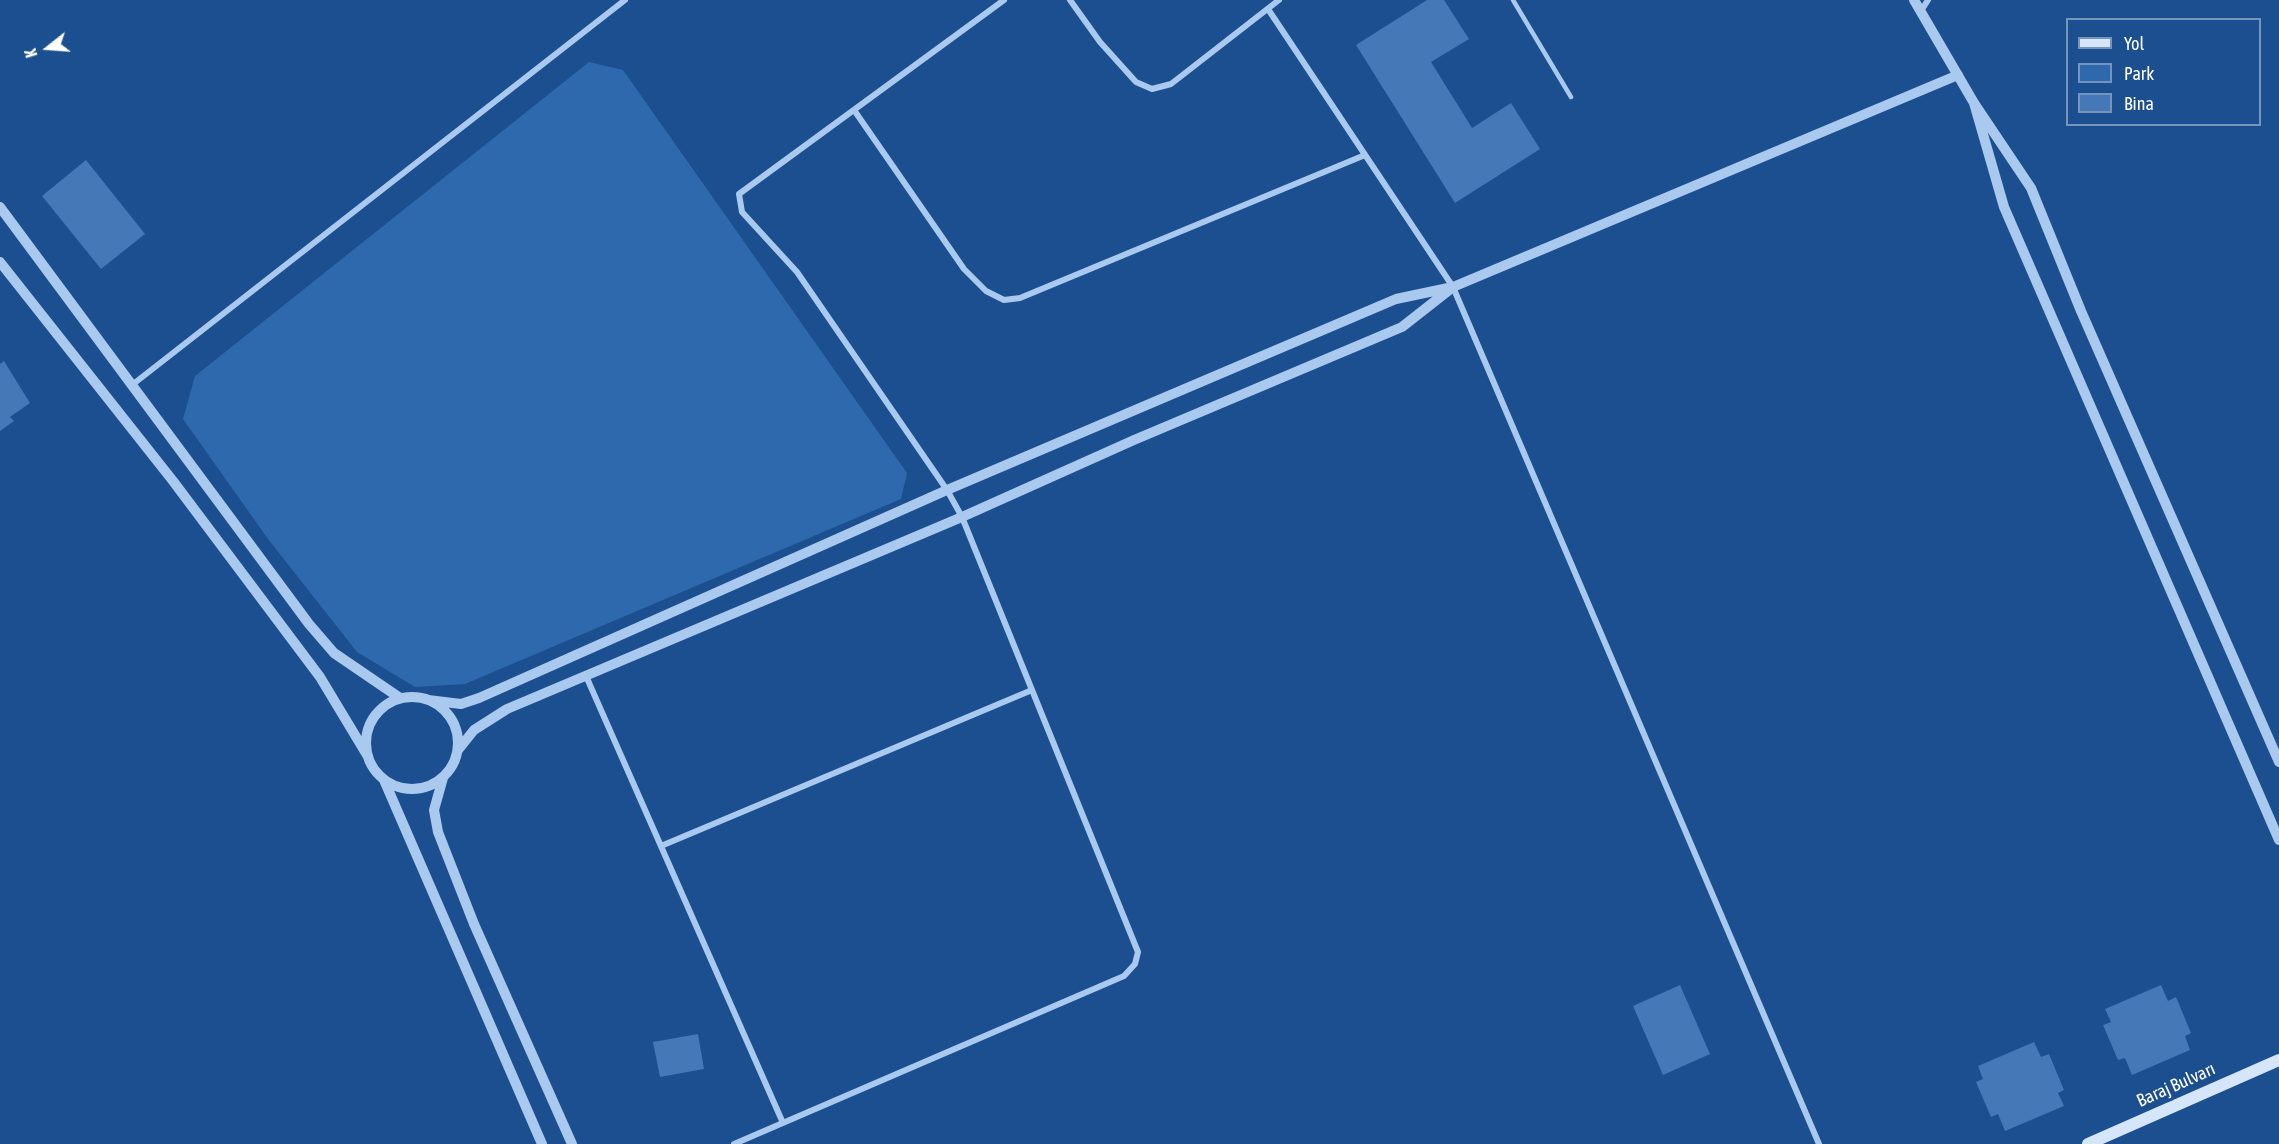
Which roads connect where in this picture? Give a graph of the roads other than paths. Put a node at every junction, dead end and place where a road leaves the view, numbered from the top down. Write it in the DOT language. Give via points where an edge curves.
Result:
graph roads {
  1 [pos="625,0"];
  2 [pos="1004,0"];
  3 [pos="1070,0"];
  4 [pos="1279,0"];
  5 [pos="1513,0"];
  6 [pos="1914,0"];
  7 [pos="1928,0"];
  8 [pos="1268,9"];
  9 [pos="1921,11"];
  10 [pos="1958,75"];
  11 [pos="1571,97"];
  12 [pos="1974,103"];
  13 [pos="854,110"];
  14 [pos="1365,155"];
  15 [pos="0,207"];
  16 [pos="0,262"];
  17 [pos="1453,287"];
  18 [pos="132,385"];
  19 [pos="947,490"];
  20 [pos="962,517"];
  21 [pos="586,676"];
  22 [pos="1032,690"];
  23 [pos="400,698"];
  24 [pos="428,700"];
  25 [pos="458,750"];
  26 [pos="367,755"];
  27 [pos="2279,762"];
  28 [pos="443,778"];
  29 [pos="384,780"];
  30 [pos="2279,840"];
  31 [pos="661,846"];
  32 [pos="2279,1060"];
  33 [pos="783,1123"];
  34 [pos="542,1144"];
  35 [pos="572,1144"];
  36 [pos="734,1144"];
  37 [pos="1819,1144"];
  38 [pos="2088,1144"];
  1 -- 18 [label="street"];
  2 -- 13 [label="street"];
  3 -- 8 [label="street" via="1136,82 1152,89 1171,84"];
  4 -- 8 [label="street"];
  5 -- 11 [label="lane"];
  6 -- 9 [label="street"];
  7 -- 9 [label="street"];
  8 -- 14 [label="street"];
  9 -- 10 [label="street"];
  10 -- 12 [label="street"];
  10 -- 17 [label="street"];
  12 -- 27 [label="street" via="2031,188"];
  12 -- 30 [label="street" via="2004,207"];
  13 -- 14 [label="street" via="964,269 986,291 1004,300 1020,298"];
  13 -- 19 [label="street" via="739,194 742,212 797,272"];
  14 -- 17 [label="street"];
  15 -- 18 [label="street"];
  16 -- 26 [label="street" via="174,481 320,677"];
  17 -- 19 [label="street" via="1396,299"];
  17 -- 20 [label="street" via="1402,327"];
  17 -- 37 [label="street"];
  18 -- 23 [label="street" via="309,624 334,652"];
  19 -- 20 [label="street"];
  19 -- 24 [label="street" via="479,698 461,704"];
  20 -- 21 [label="street"];
  20 -- 22 [label="street"];
  21 -- 25 [label="street" via="507,709 474,730"];
  21 -- 31 [label="street"];
  22 -- 31 [label="street"];
  22 -- 33 [label="street" via="1138,952 1135,964 1124,976"];
  23 -- 24 [label="street"];
  23 -- 26 [label="street" via="386,704 368,726"];
  24 -- 25 [label="street" via="452,719"];
  25 -- 28 [label="street"];
  26 -- 29 [label="street"];
  28 -- 29 [label="street" via="414,789 398,788"];
  28 -- 35 [label="street" via="434,810 438,832 474,924"];
  29 -- 34 [label="street"];
  31 -- 33 [label="street"];
  32 -- 38 [label="main road, Baraj Bulvarı"];
  33 -- 36 [label="street"];
}
